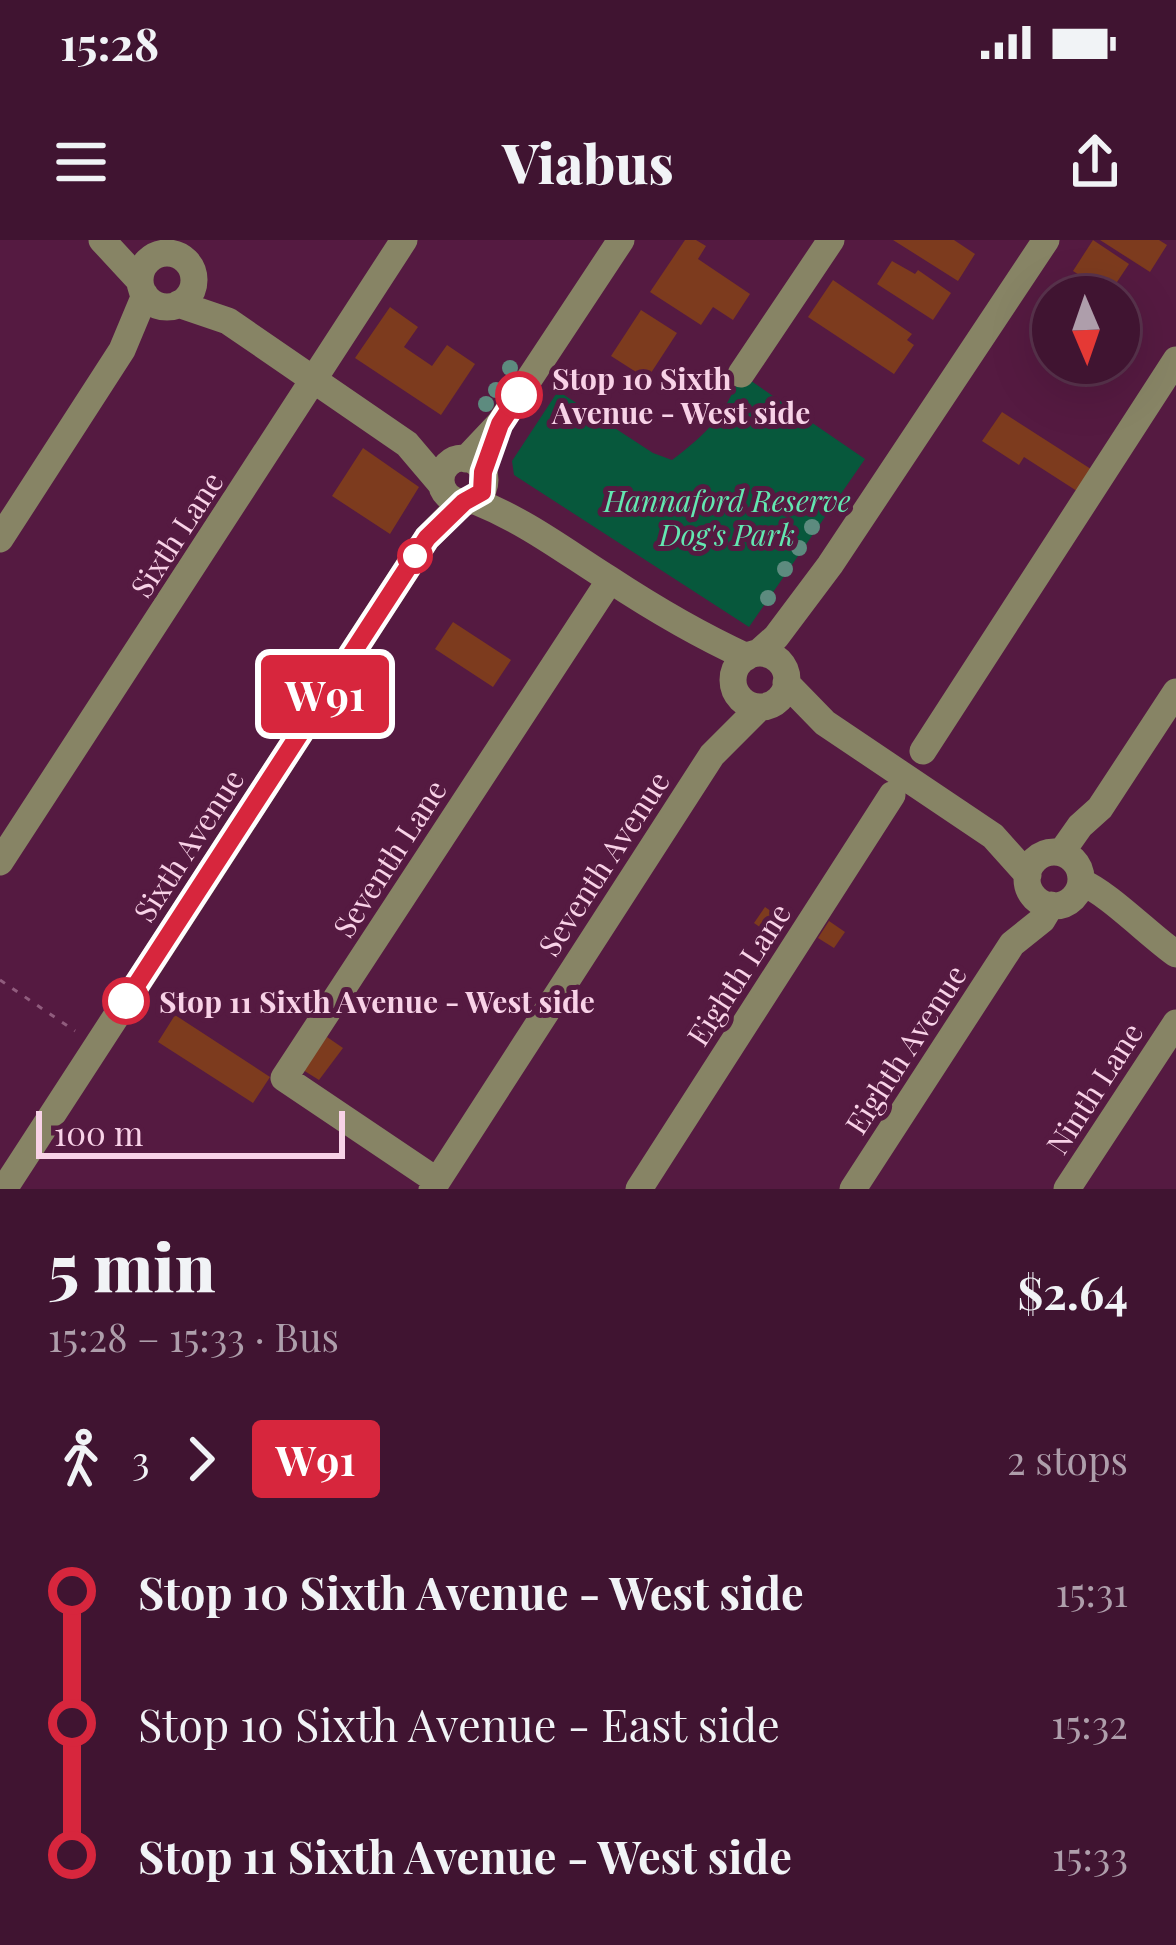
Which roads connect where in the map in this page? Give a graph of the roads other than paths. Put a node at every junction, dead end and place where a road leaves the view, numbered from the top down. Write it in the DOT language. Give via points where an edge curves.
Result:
graph roads {
  1 [pos="102,240"];
  2 [pos="118,240"];
  3 [pos="404,240"];
  4 [pos="621,240"];
  5 [pos="831,240"];
  6 [pos="1046,240"];
  7 [pos="172,273"];
  8 [pos="1176,360"];
  9 [pos="741,374"];
  10 [pos="315,381"];
  11 [pos="464,481"];
  12 [pos="0,539"];
  13 [pos="830,565"];
  14 [pos="610,580"];
  15 [pos="743,670"];
  16 [pos="776,692"];
  17 [pos="1176,692"];
  18 [pos="923,751"];
  19 [pos="712,754"];
  20 [pos="892,795"];
  21 [pos="0,862"];
  22 [pos="1056,879"];
  23 [pos="1176,954"];
  24 [pos="1176,1023"];
  25 [pos="435,1185"];
  26 [pos="4,1189"];
  27 [pos="639,1189"];
  28 [pos="853,1189"];
  29 [pos="1067,1189"];
  1 -- 7 [label="street"];
  2 -- 7 [label="street" via="142,246"];
  3 -- 10 [label="street, Sixth Lane"];
  4 -- 11 [label="street, Sixth Avenue"];
  5 -- 9 [label="street"];
  6 -- 13 [label="street, Seventh Avenue"];
  7 -- 10 [label="street"];
  7 -- 12 [label="street"];
  8 -- 18 [label="street"];
  10 -- 11 [label="street"];
  10 -- 21 [label="street, Sixth Lane"];
  11 -- 14 [label="street"];
  11 -- 26 [label="street, Sixth Avenue"];
  13 -- 15 [label="street, Seventh Avenue"];
  13 -- 16 [label="street, Seventh Avenue"];
  14 -- 15 [label="street"];
  14 -- 25 [label="street, Seventh Lane" via="284,1078"];
  15 -- 16 [label="street" via="741,700"];
  15 -- 16 [label="street" via="776,659"];
  15 -- 19 [label="street, Seventh Avenue"];
  16 -- 19 [label="street, Seventh Avenue"];
  16 -- 22 [label="street"];
  17 -- 22 [label="street, Eighth Avenue" via="1081,826"];
  19 -- 25 [label="street, Seventh Avenue"];
  20 -- 27 [label="street, Eighth Lane"];
  22 -- 23 [label="street" via="1096,888"];
  22 -- 28 [label="street, Eighth Avenue" via="1042,920 1012,944"];
  24 -- 29 [label="street, Ninth Lane"];
}
